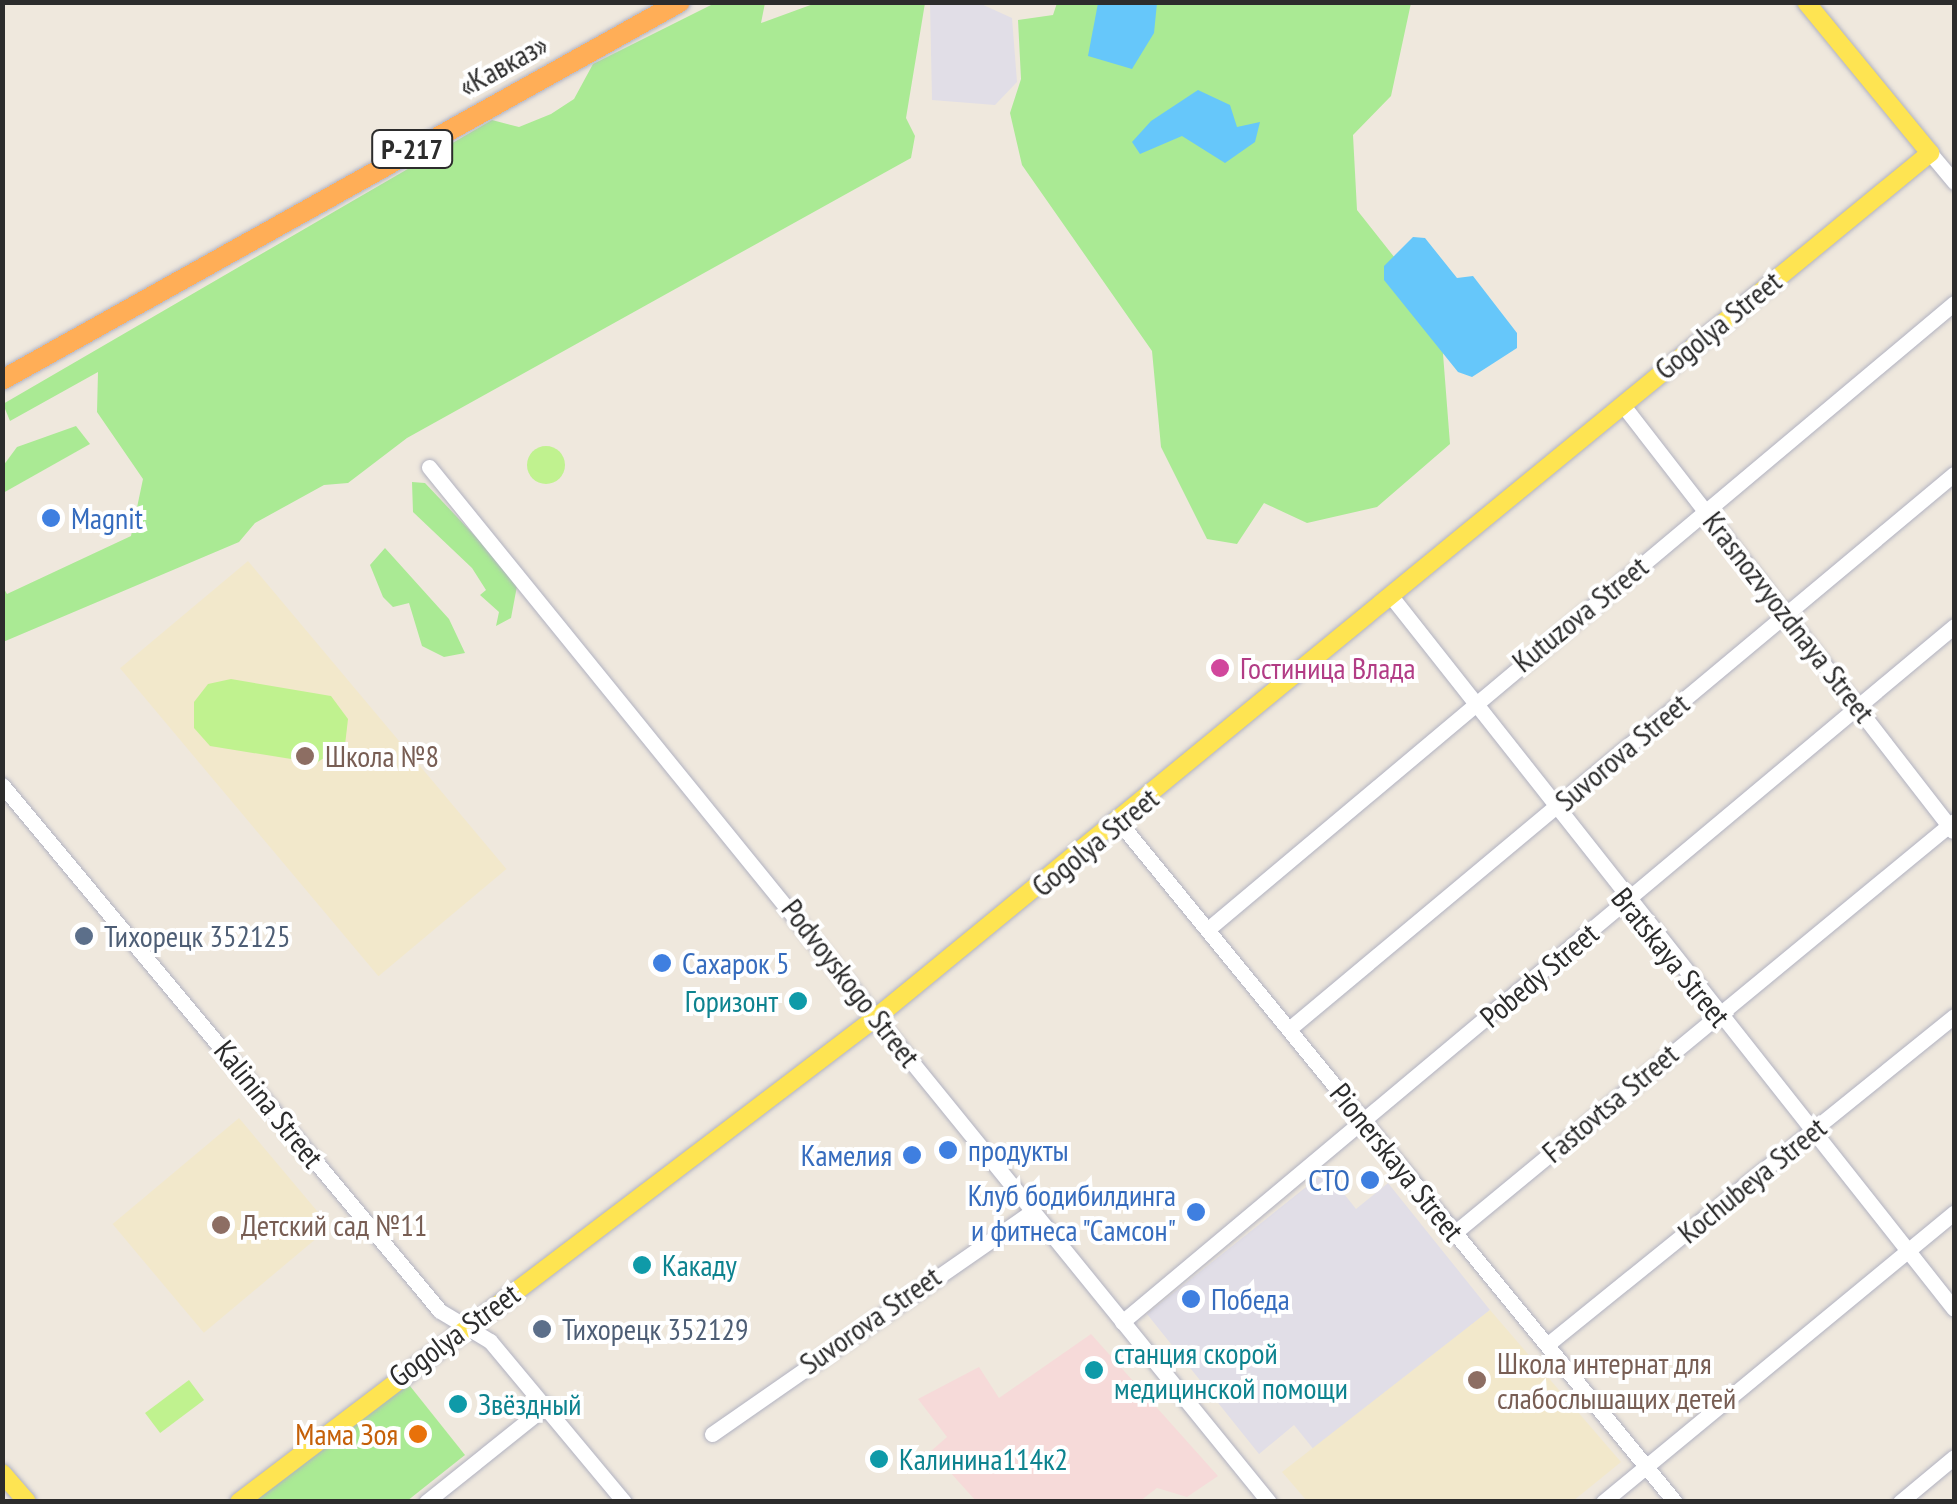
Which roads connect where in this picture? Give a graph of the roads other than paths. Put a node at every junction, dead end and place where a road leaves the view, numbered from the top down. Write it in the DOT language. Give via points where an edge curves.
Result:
graph roads {
  1 [pos="680,2"];
  2 [pos="1806,2"];
  3 [pos="1930,154"];
  4 [pos="1954,182"];
  5 [pos="144,296"];
  6 [pos="1954,303"];
  7 [pos="2,366"];
  8 [pos="2,380"];
  9 [pos="1622,404"];
  10 [pos="429,467"];
  11 [pos="1954,474"];
  12 [pos="1706,511"];
  13 [pos="1394,600"];
  14 [pos="1786,615"];
  15 [pos="1954,626"];
  16 [pos="1470,703"];
  17 [pos="1859,706"];
  18 [pos="2,785"];
  19 [pos="1554,810"];
  20 [pos="1119,822"];
  21 [pos="1953,826"];
  22 [pos="1627,901"];
  23 [pos="1208,929"];
  24 [pos="1717,1014"];
  25 [pos="878,1016"];
  26 [pos="1954,1016"];
  27 [pos="1289,1028"];
  28 [pos="1364,1122"];
  29 [pos="1811,1133"];
  30 [pos="1032,1212"];
  31 [pos="1954,1213"];
  32 [pos="1453,1234"];
  33 [pos="1910,1250"];
  34 [pos="1954,1309"];
  35 [pos="1122,1322"];
  36 [pos="471,1326"];
  37 [pos="1548,1344"];
  38 [pos="547,1405"];
  39 [pos="712,1434"];
  40 [pos="1954,1457"];
  41 [pos="1644,1467"];
  42 [pos="2,1473"];
  43 [pos="26,1502"];
  44 [pos="239,1502"];
  45 [pos="426,1502"];
  46 [pos="624,1502"];
  47 [pos="1270,1502"];
  48 [pos="1602,1502"];
  49 [pos="1675,1502"];
  50 [pos="1900,1502"];
  1 -- 5 [label="highway, «Кавказ» / Р-217"];
  2 -- 3 [label="main road"];
  3 -- 4 [label="street"];
  3 -- 9 [label="main road, Gogolya Street"];
  5 -- 7 [label="highway, «Кавказ» / Р-217"];
  5 -- 8 [label="highway, «Кавказ» / Р-217"];
  6 -- 12 [label="street, Kutuzova Street"];
  9 -- 12 [label="street, Krasnozvyozdnaya Street"];
  9 -- 13 [label="main road, Gogolya Street"];
  10 -- 25 [label="street, Podvoyskogo Street"];
  11 -- 14 [label="street, Suvorova Street"];
  12 -- 14 [label="street, Krasnozvyozdnaya Street"];
  12 -- 16 [label="street, Kutuzova Street"];
  13 -- 16 [label="street, Bratskaya Street"];
  13 -- 20 [label="main road, Gogolya Street"];
  14 -- 17 [label="street, Krasnozvyozdnaya Street"];
  14 -- 19 [label="street, Suvorova Street"];
  15 -- 17 [label="street, Pobedy Street"];
  16 -- 19 [label="street, Bratskaya Street"];
  16 -- 23 [label="street, Kutuzova Street"];
  17 -- 21 [label="street, Krasnozvyozdnaya Street"];
  17 -- 22 [label="street, Pobedy Street"];
  18 -- 36 [label="street, Kalinina Street" via="440,1311"];
  19 -- 22 [label="street, Bratskaya Street"];
  19 -- 27 [label="street, Suvorova Street"];
  20 -- 23 [label="street, Pionerskaya Street"];
  20 -- 25 [label="main road, Gogolya Street"];
  21 -- 24 [label="street, Fastovtsa Street"];
  22 -- 24 [label="street, Bratskaya Street"];
  22 -- 28 [label="street, Pobedy Street"];
  23 -- 27 [label="street, Pionerskaya Street"];
  24 -- 29 [label="street, Bratskaya Street"];
  24 -- 32 [label="street, Fastovtsa Street"];
  25 -- 30 [label="street, Podvoyskogo Street"];
  25 -- 36 [label="main road, Gogolya Street"];
  26 -- 29 [label="street, Kochubeya Street"];
  27 -- 28 [label="street, Pionerskaya Street"];
  28 -- 32 [label="street, Pionerskaya Street"];
  28 -- 35 [label="street, Pobedy Street"];
  29 -- 33 [label="street, Bratskaya Street"];
  29 -- 37 [label="street, Kochubeya Street"];
  30 -- 35 [label="street, Podvoyskogo Street"];
  30 -- 39 [label="street, Suvorova Street"];
  31 -- 33 [label="street"];
  32 -- 37 [label="street, Pionerskaya Street"];
  33 -- 34 [label="street, Bratskaya Street"];
  33 -- 41 [label="street"];
  35 -- 47 [label="street, Podvoyskogo Street"];
  36 -- 38 [label="street, Kalinina Street"];
  36 -- 44 [label="main road, Gogolya Street"];
  37 -- 41 [label="street, Pionerskaya Street"];
  38 -- 45 [label="street"];
  38 -- 46 [label="street, Kalinina Street"];
  40 -- 50 [label="street"];
  41 -- 48 [label="street"];
  41 -- 49 [label="street, Pionerskaya Street"];
  42 -- 43 [label="main road"];
}
